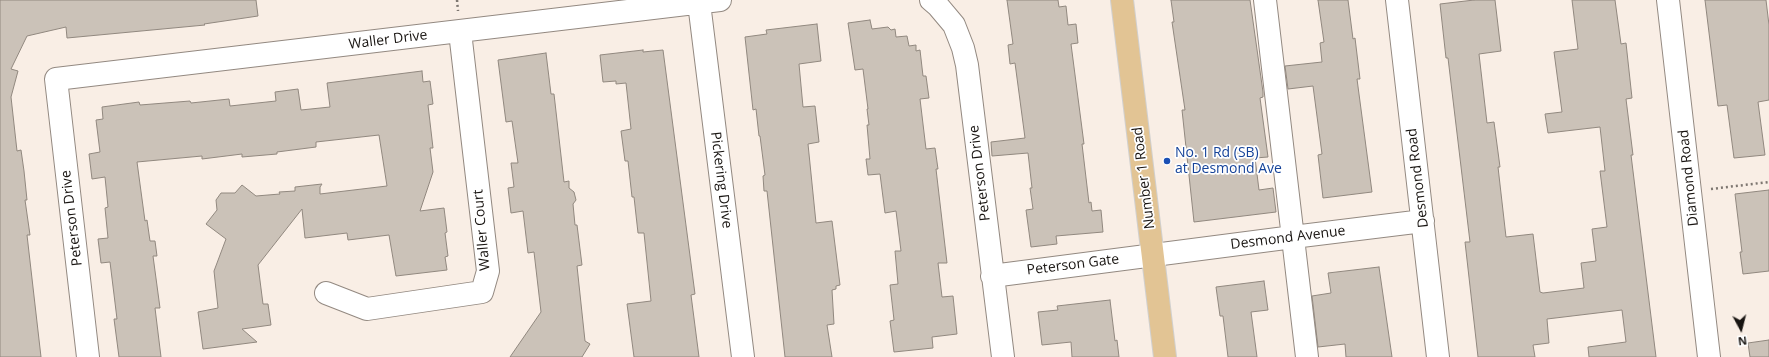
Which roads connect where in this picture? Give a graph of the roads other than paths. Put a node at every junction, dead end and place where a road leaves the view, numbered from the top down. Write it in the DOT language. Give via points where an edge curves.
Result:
graph roads {
  1 [pos="931,0"];
  2 [pos="1122,0"];
  3 [pos="1264,0"];
  4 [pos="1397,0"];
  5 [pos="1668,0"];
  6 [pos="710,1"];
  7 [pos="460,24"];
  8 [pos="56,79"];
  9 [pos="1423,221"];
  10 [pos="1293,237"];
  11 [pos="1153,255"];
  12 [pos="992,276"];
  13 [pos="326,293"];
  14 [pos="88,357"];
  15 [pos="743,357"];
  16 [pos="1003,357"];
  17 [pos="1166,357"];
  18 [pos="1307,357"];
  19 [pos="1438,357"];
  20 [pos="1709,357"];
  1 -- 12 [label="street, Peterson Drive" via="954,26 967,65"];
  2 -- 11 [label="main road, Number 1 Road"];
  3 -- 10 [label="street"];
  4 -- 9 [label="street, Desmond Road"];
  5 -- 20 [label="street, Diamond Road"];
  6 -- 7 [label="street, Waller Drive"];
  6 -- 15 [label="street, Pickering Drive"];
  7 -- 8 [label="street, Waller Drive"];
  7 -- 13 [label="street, Waller Court" via="488,271 482,292 367,309"];
  8 -- 14 [label="street, Peterson Drive"];
  9 -- 10 [label="street, Desmond Avenue"];
  9 -- 19 [label="street, Desmond Road"];
  10 -- 11 [label="street, Desmond Avenue"];
  10 -- 18 [label="street"];
  11 -- 12 [label="street, Peterson Gate"];
  11 -- 17 [label="main road, Number 1 Road"];
  12 -- 16 [label="street, Peterson Drive"];
}
